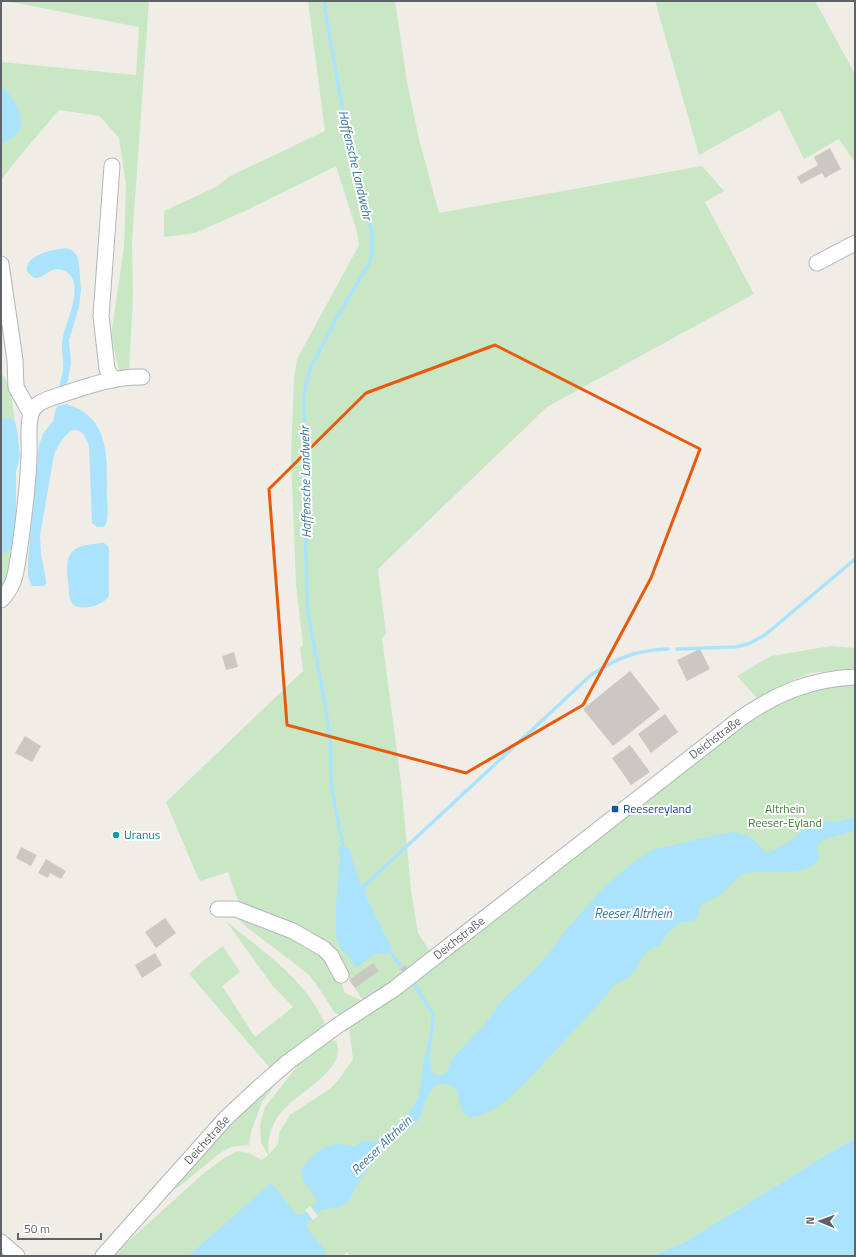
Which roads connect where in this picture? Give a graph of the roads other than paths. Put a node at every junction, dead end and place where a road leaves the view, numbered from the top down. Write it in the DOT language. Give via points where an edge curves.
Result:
graph roads {
  1 [pos="112,166"];
  2 [pos="855,243"];
  3 [pos="817,263"];
  4 [pos="1,264"];
  5 [pos="142,377"];
  6 [pos="113,380"];
  7 [pos="31,414"];
  8 [pos="1,600"];
  9 [pos="855,677"];
  10 [pos="218,909"];
  11 [pos="341,975"];
  12 [pos="1,1242"];
  13 [pos="18,1256"];
  14 [pos="102,1256"];
  1 -- 6 [label="street" via="101,316 107,369"];
  2 -- 3 [label="street"];
  4 -- 7 [label="street" via="15,360 16,387"];
  5 -- 6 [label="street" via="130,376"];
  6 -- 7 [label="street" via="41,402 34,407"];
  7 -- 8 [label="street" via="29,464 17,562 13,582"];
  9 -- 14 [label="street, Deichstraße" via="804,685 758,706 394,989 288,1062 225,1119"];
  10 -- 11 [label="street" via="236,909 292,930 331,956"];
  12 -- 13 [label="street"];
}
